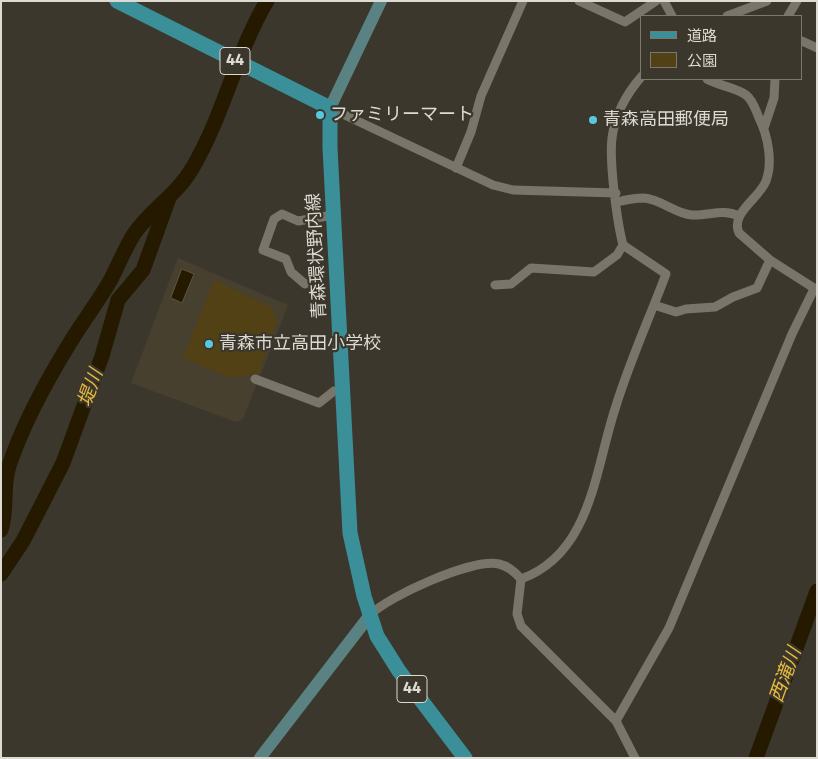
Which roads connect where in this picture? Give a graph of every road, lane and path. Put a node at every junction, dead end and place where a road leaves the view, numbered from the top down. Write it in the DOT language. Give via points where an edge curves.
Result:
graph roads {
  1 [pos="117,1"];
  2 [pos="381,1"];
  3 [pos="523,1"];
  4 [pos="579,1"];
  5 [pos="656,1"];
  6 [pos="664,1"];
  7 [pos="768,1"];
  8 [pos="796,1"];
  9 [pos="671,15"];
  10 [pos="730,15"];
  11 [pos="789,15"];
  12 [pos="803,41"];
  13 [pos="817,48"];
  14 [pos="640,79"];
  15 [pos="710,80"];
  16 [pos="775,80"];
  17 [pos="330,108"];
  18 [pos="764,128"];
  19 [pos="456,168"];
  20 [pos="616,198"];
  21 [pos="333,215"];
  22 [pos="739,216"];
  23 [pos="623,245"];
  24 [pos="770,260"];
  25 [pos="305,284"];
  26 [pos="495,285"];
  27 [pos="816,289"];
  28 [pos="654,305"];
  29 [pos="255,379"];
  30 [pos="343,390"];
  31 [pos="521,578"];
  32 [pos="370,615"];
  33 [pos="616,721"];
  34 [pos="260,758"];
  35 [pos="465,758"];
  36 [pos="635,758"];
  1 -- 17 [label="main road, 44"];
  2 -- 17 [label="street"];
  3 -- 19 [label="street" via="481,96"];
  4 -- 5 [label="street" via="625,22"];
  6 -- 9 [label="street"];
  7 -- 10 [label="street"];
  8 -- 11 [label="street"];
  12 -- 13 [label="street"];
  14 -- 20 [label="street" via="625,98 612,138"];
  15 -- 18 [label="street" via="750,98"];
  16 -- 18 [label="street" via="774,98"];
  17 -- 19 [label="street"];
  17 -- 21 [label="main road, 青森環状野内線 / 44"];
  18 -- 22 [label="street" via="769,171 760,193"];
  19 -- 20 [label="street" via="512,190"];
  20 -- 22 [label="street" via="645,198 683,214 720,211"];
  20 -- 23 [label="street"];
  21 -- 25 [label="street" via="298,221 282,214 274,219 262,250 286,259 291,272"];
  21 -- 30 [label="main road, 青森環状野内線 / 44"];
  22 -- 24 [label="street" via="736,227 739,232"];
  23 -- 26 [label="street" via="594,272 531,268 511,284"];
  23 -- 28 [label="street" via="666,274"];
  24 -- 27 [label="street"];
  24 -- 28 [label="street" via="758,288 733,296 715,307 686,308 676,312"];
  27 -- 33 [label="street" via="792,334 669,628"];
  28 -- 31 [label="street" via="614,410 590,504 569,541 553,560 537,573"];
  29 -- 30 [label="street" via="319,404 334,391"];
  30 -- 32 [label="main road, 青森環状野内線 / 44" via="350,533"];
  31 -- 32 [label="street" via="499,564 471,566 389,600"];
  31 -- 33 [label="street" via="517,614 521,626"];
  32 -- 34 [label="street"];
  32 -- 35 [label="main road, 青森環状野内線 / 44" via="377,636 399,672"];
  33 -- 36 [label="street"];
}
